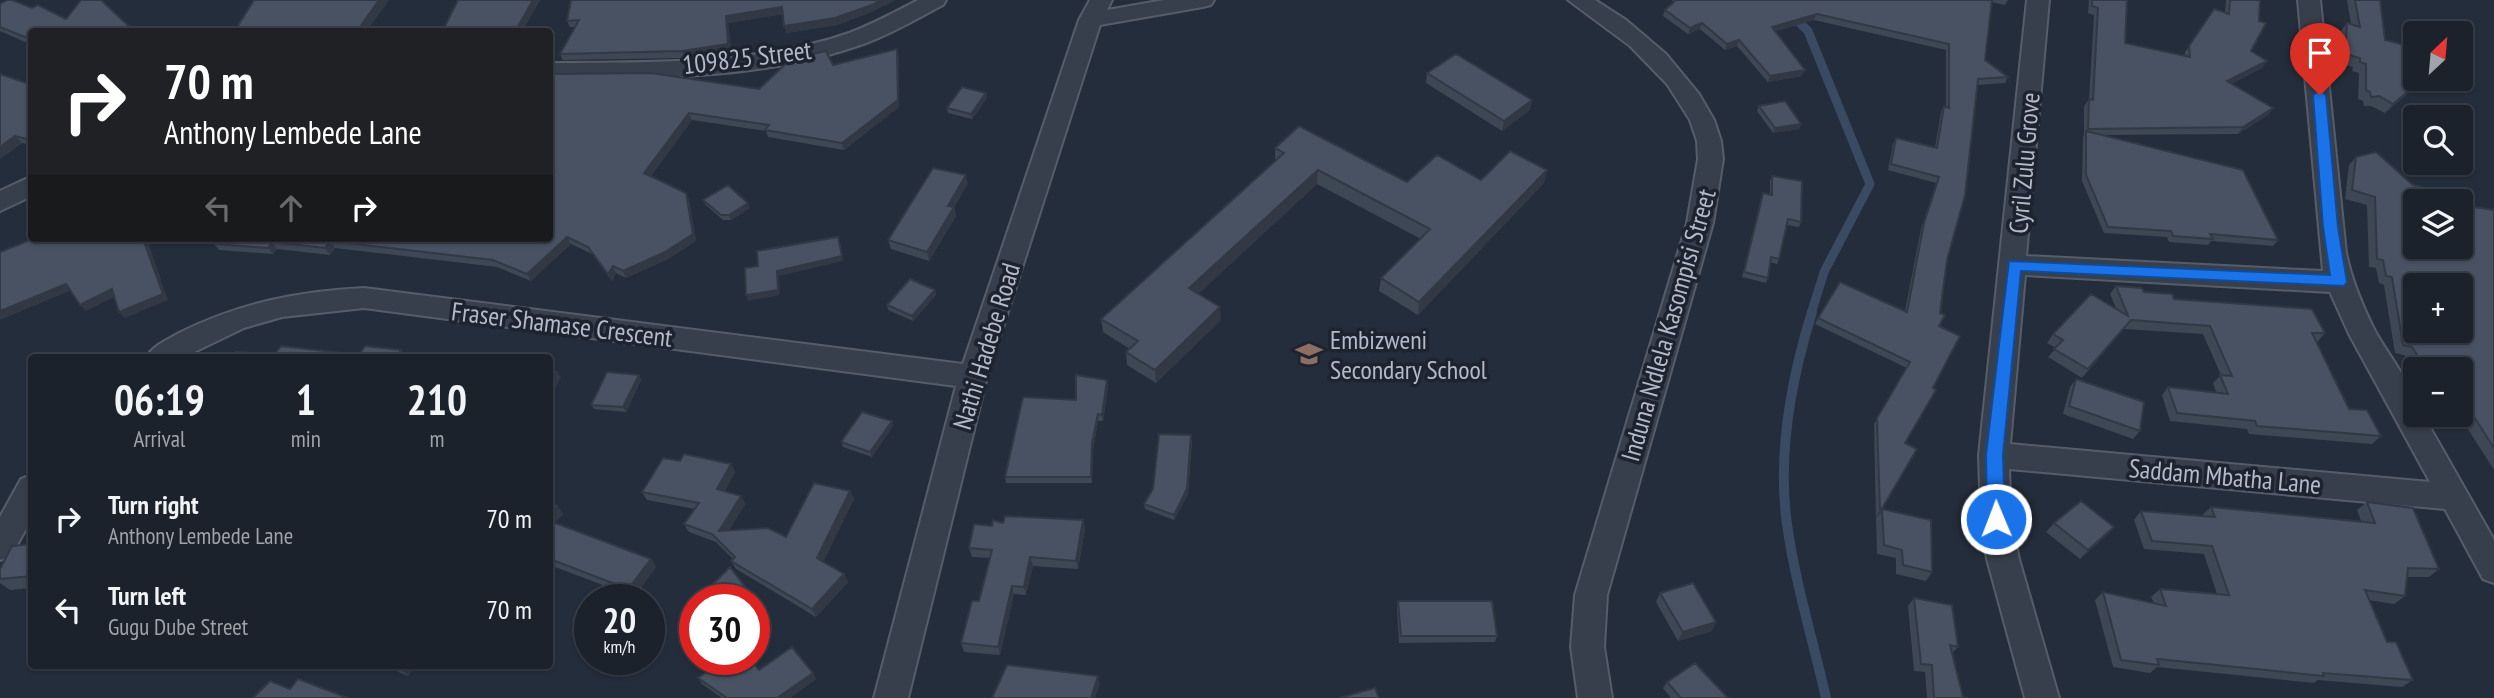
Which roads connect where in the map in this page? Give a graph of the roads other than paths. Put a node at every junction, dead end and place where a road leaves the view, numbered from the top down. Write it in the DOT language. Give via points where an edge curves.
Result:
graph roads {
  1 [pos="935,0"];
  2 [pos="1203,0"];
  3 [pos="1579,0"];
  4 [pos="2038,0"];
  5 [pos="2309,0"];
  6 [pos="1095,10"];
  7 [pos="553,71"];
  8 [pos="28,187"];
  9 [pos="0,202"];
  10 [pos="2014,265"];
  11 [pos="2339,282"];
  12 [pos="167,354"];
  13 [pos="972,377"];
  14 [pos="1994,455"];
  15 [pos="28,495"];
  16 [pos="2456,497"];
  17 [pos="0,546"];
  18 [pos="2494,569"];
  19 [pos="891,698"];
  20 [pos="1595,698"];
  21 [pos="2042,698"];
  1 -- 7 [label="street, 109825 Street" via="850,41 812,50 705,64"];
  2 -- 6 [label="street"];
  3 -- 20 [label="street, Induna Ndlela Kasompisi Street" via="1643,45 1672,76 1694,106 1709,138 1712,162 1591,595 1586,631"];
  4 -- 10 [label="street, Cyril Zulu Grove"];
  5 -- 11 [label="street"];
  6 -- 13 [label="street, Nathi Hadebe Road"];
  8 -- 9 [label="street"];
  10 -- 11 [label="street"];
  10 -- 14 [label="street, Cyril Zulu Grove"];
  11 -- 16 [label="street" via="2363,334"];
  12 -- 13 [label="street, Fraser Shamase Crescent" via="237,317 310,300 364,298"];
  13 -- 19 [label="street, Nathi Hadebe Road"];
  14 -- 16 [label="street, Saddam Mbatha Lane"];
  14 -- 21 [label="street, Cyril Zulu Grove" via="1996,519 2003,559"];
  15 -- 17 [label="street"];
  16 -- 18 [label="street"];
}
